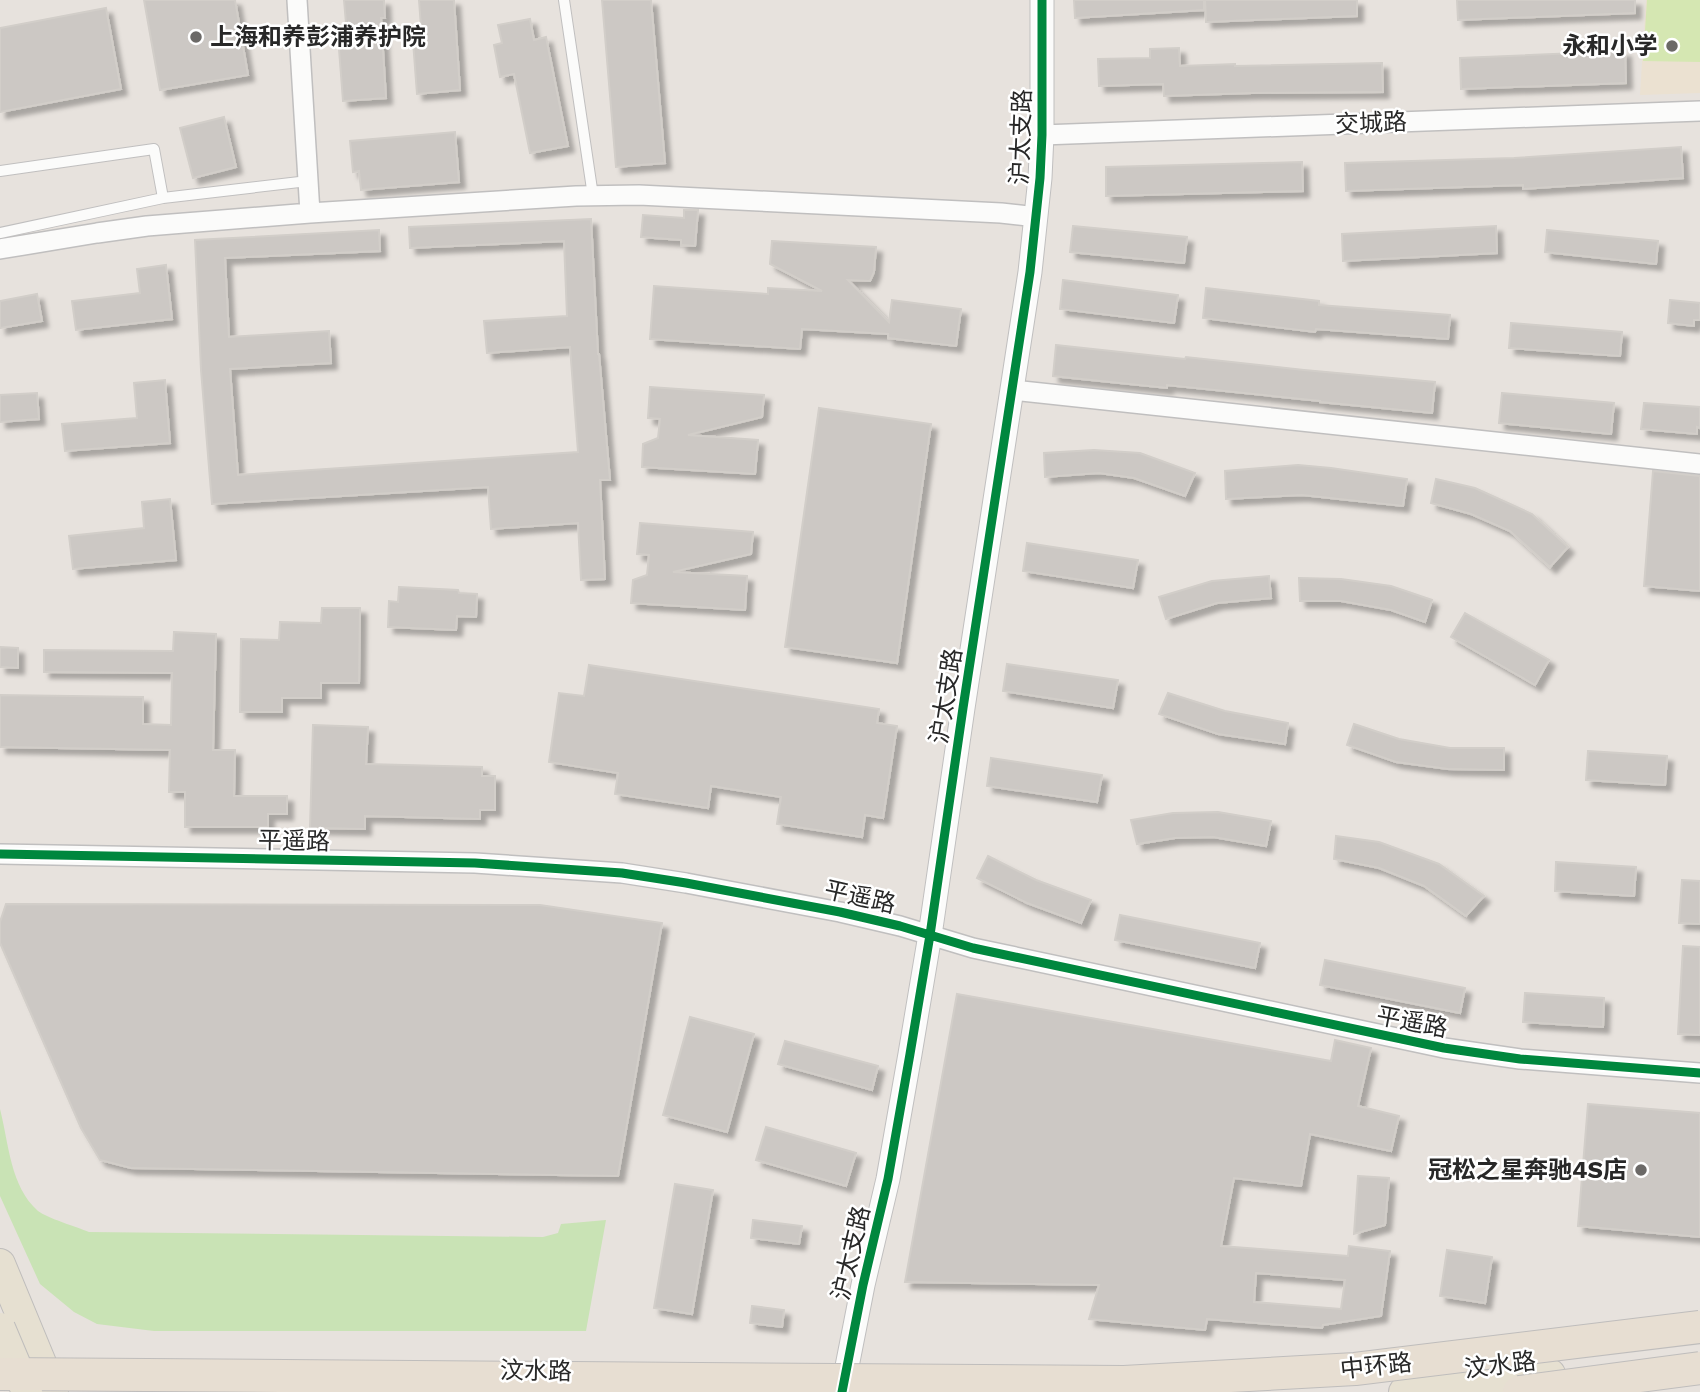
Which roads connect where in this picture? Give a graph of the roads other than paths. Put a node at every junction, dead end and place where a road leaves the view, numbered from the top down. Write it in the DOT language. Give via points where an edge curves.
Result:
graph roads {
  1 [pos="297,0"];
  2 [pos="564,0"];
  3 [pos="1042,0"];
  4 [pos="1700,111"];
  5 [pos="1042,135"];
  6 [pos="0,171"];
  7 [pos="308,181"];
  8 [pos="593,196"];
  9 [pos="163,198"];
  10 [pos="310,213"];
  11 [pos="1037,217"];
  12 [pos="0,233"];
  13 [pos="0,250"];
  14 [pos="1013,390"];
  15 [pos="1700,464"];
  16 [pos="0,855"];
  17 [pos="930,935"];
  18 [pos="1700,1073"];
  19 [pos="0,1264"];
  20 [pos="1700,1319"];
  21 [pos="1700,1326"];
  22 [pos="0,1328"];
  23 [pos="1700,1340"];
  24 [pos="1700,1355"];
  25 [pos="0,1366"];
  26 [pos="1700,1368"];
  27 [pos="0,1373"];
  28 [pos="1700,1378"];
  29 [pos="0,1380"];
  30 [pos="1488,1381"];
  31 [pos="44,1384"];
  32 [pos="844,1386"];
  33 [pos="5,1392"];
  34 [pos="1404,1392"];
  35 [pos="1519,1392"];
  36 [pos="1534,1392"];
  37 [pos="1591,1392"];
  1 -- 7 [label="street"];
  2 -- 8 [label="lane"];
  3 -- 5 [label="street, 沪太支路"];
  4 -- 5 [label="street, 交城路"];
  5 -- 11 [label="street, 沪太支路"];
  6 -- 9 [label="lane" via="154,149"];
  7 -- 9 [label="lane"];
  7 -- 10 [label="street"];
  8 -- 10 [label="street"];
  8 -- 11 [label="street" via="715,198"];
  9 -- 12 [label="lane"];
  10 -- 13 [label="street" via="147,226"];
  11 -- 14 [label="street, 沪太支路"];
  14 -- 15 [label="street"];
  14 -- 17 [label="street, 沪太支路"];
  16 -- 17 [label="street, 平遥路" via="475,863 582,870 799,904"];
  17 -- 18 [label="street, 平遥路" via="1444,1048 1520,1059"];
  17 -- 32 [label="street, 沪太支路" via="897,1131"];
  19 -- 31 [label="main road"];
  20 -- 32 [label="main road, 汶水路" via="1406,1355 1239,1369"];
  21 -- 27 [label="highway, 中环路, bridge" via="1355,1369 1124,1382"];
  22 -- 31 [label="main road, bridge"];
  23 -- 32 [label="main road, 汶水路" via="1340,1384"];
  24 -- 30 [label="main road, 汶水路"];
  25 -- 31 [label="main road, 汶水路"];
  26 -- 35 [label="highway, bridge"];
  27 -- 31 [label="main road, 汶水路"];
  28 -- 37 [label="main road"];
  29 -- 33 [label="main road"];
  30 -- 34 [label="main road, 汶水路"];
  30 -- 36 [label="main road"];
  31 -- 32 [label="main road, 汶水路"];
}
